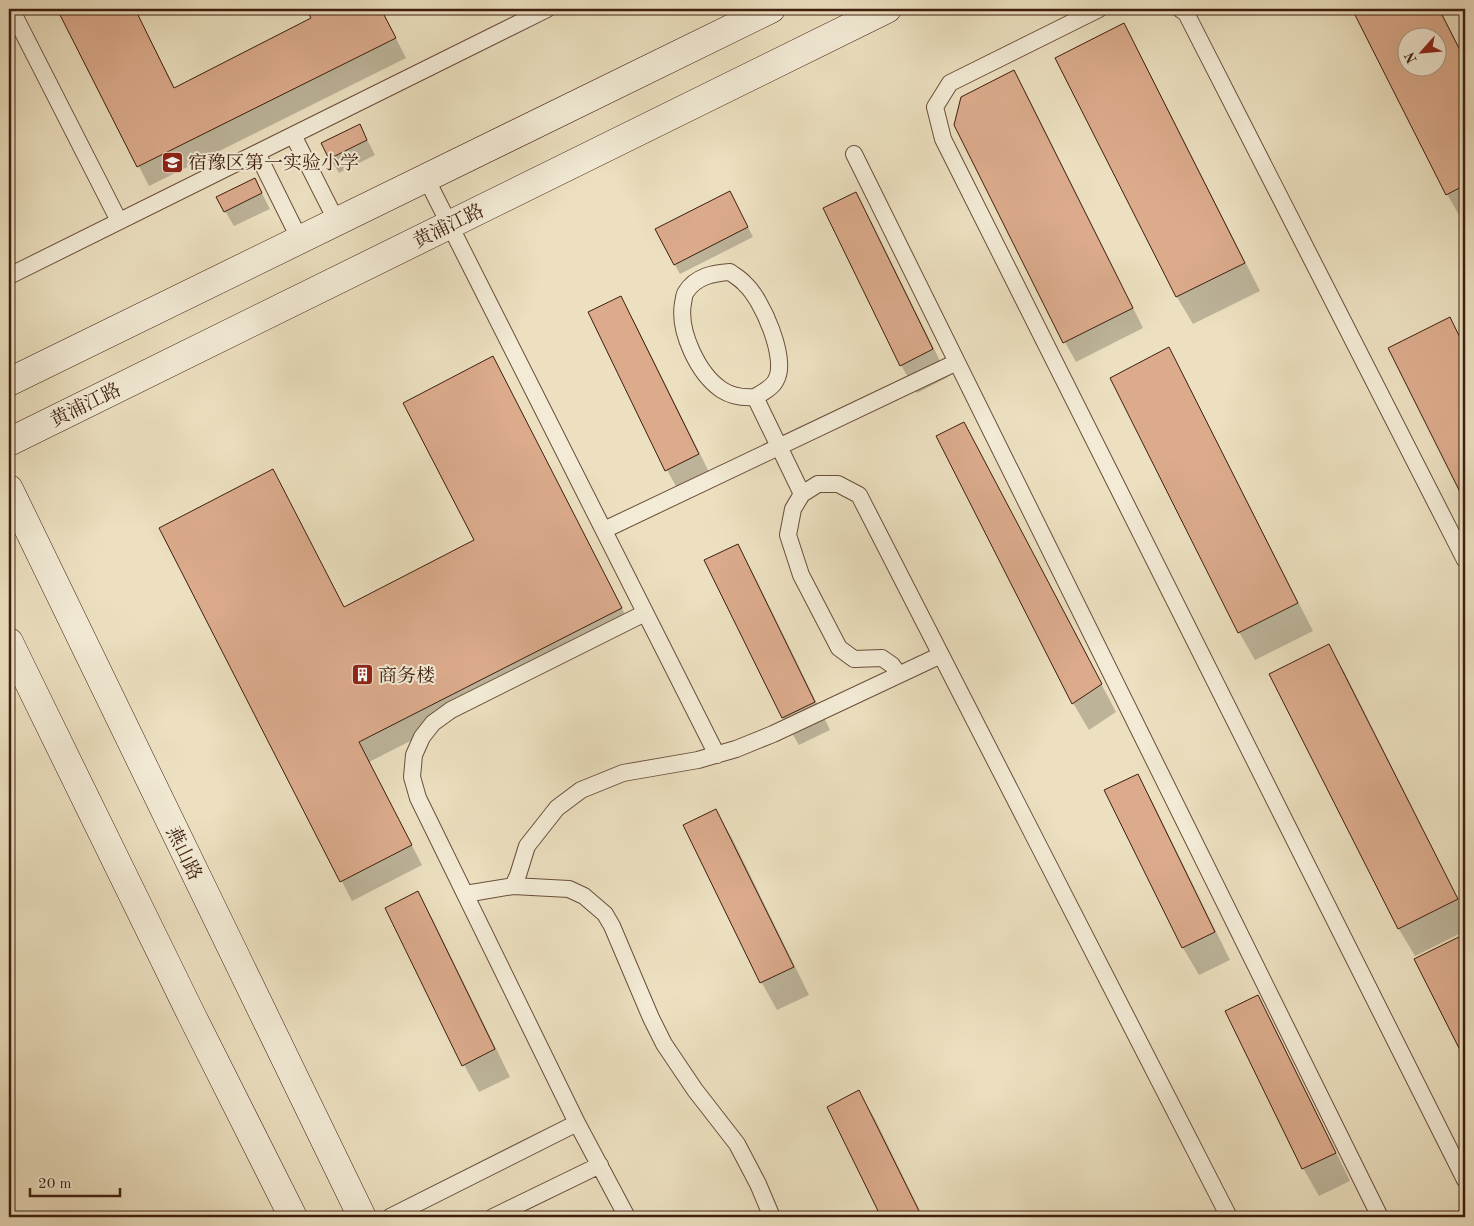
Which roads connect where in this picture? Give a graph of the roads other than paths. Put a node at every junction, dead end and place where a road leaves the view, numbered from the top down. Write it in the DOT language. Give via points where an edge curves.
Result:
graph roads {
  1 [pos="11,9"];
  2 [pos="548,9"];
  3 [pos="771,9"];
  4 [pos="887,9"];
  5 [pos="1099,9"];
  6 [pos="1180,9"];
  7 [pos="294,135"];
  8 [pos="257,153"];
  9 [pos="854,154"];
  10 [pos="426,178"];
  11 [pos="119,221"];
  12 [pos="337,222"];
  13 [pos="449,225"];
  14 [pos="300,240"];
  15 [pos="9,276"];
  16 [pos="957,362"];
  17 [pos="9,382"];
  18 [pos="755,397"];
  19 [pos="9,442"];
  20 [pos="779,446"];
  21 [pos="9,489"];
  22 [pos="802,494"];
  23 [pos="604,530"];
  24 [pos="1465,560"];
  25 [pos="645,613"];
  26 [pos="9,642"];
  27 [pos="941,655"];
  28 [pos="898,675"];
  29 [pos="717,755"];
  30 [pos="513,886"];
  31 [pos="465,894"];
  32 [pos="577,1123"];
  33 [pos="600,1165"];
  34 [pos="1465,1180"];
  35 [pos="293,1217"];
  36 [pos="362,1217"];
  37 [pos="390,1217"];
  38 [pos="493,1217"];
  39 [pos="627,1217"];
  40 [pos="772,1217"];
  41 [pos="1229,1217"];
  42 [pos="1380,1217"];
  1 -- 11 [label="lane"];
  2 -- 7 [label="lane"];
  3 -- 10 [label="street"];
  4 -- 13 [label="street, 黄浦江路"];
  5 -- 34 [label="lane" via="950,83 935,107 943,139"];
  6 -- 24 [label="lane" via="1186,14"];
  7 -- 8 [label="lane"];
  7 -- 12 [label="lane"];
  8 -- 11 [label="lane"];
  8 -- 14 [label="lane"];
  9 -- 16 [label="lane"];
  10 -- 12 [label="street"];
  10 -- 13 [label="lane"];
  11 -- 15 [label="lane"];
  12 -- 14 [label="street"];
  13 -- 19 [label="street, 黄浦江路"];
  13 -- 23 [label="lane"];
  14 -- 17 [label="street"];
  16 -- 20 [label="lane"];
  16 -- 42 [label="lane"];
  18 -- 18 [label="lane" via="739,398 723,391 700,366 690,346 682,319 686,292 699,279 713,273 730,272 746,284 770,325 779,370 776,381"];
  18 -- 20 [label="lane"];
  20 -- 22 [label="lane"];
  20 -- 23 [label="lane"];
  21 -- 36 [label="street, 燕山路"];
  22 -- 27 [label="lane" via="818,484 838,484 859,495"];
  22 -- 28 [label="lane" via="793,509 788,535 801,575 839,648 854,659 882,658"];
  23 -- 25 [label="lane"];
  25 -- 29 [label="lane"];
  25 -- 31 [label="lane" via="451,710 433,723 422,738 414,755 412,777 418,798"];
  26 -- 35 [label="street"];
  27 -- 28 [label="lane"];
  27 -- 41 [label="lane"];
  28 -- 29 [label="lane" via="774,734"];
  29 -- 30 [label="lane" via="623,774 581,790 557,808 527,846"];
  30 -- 31 [label="lane"];
  30 -- 40 [label="lane" via="569,889 584,896 605,914 664,1044 736,1144"];
  31 -- 32 [label="lane"];
  32 -- 33 [label="lane"];
  32 -- 37 [label="lane"];
  33 -- 38 [label="lane"];
  33 -- 39 [label="lane"];
}
